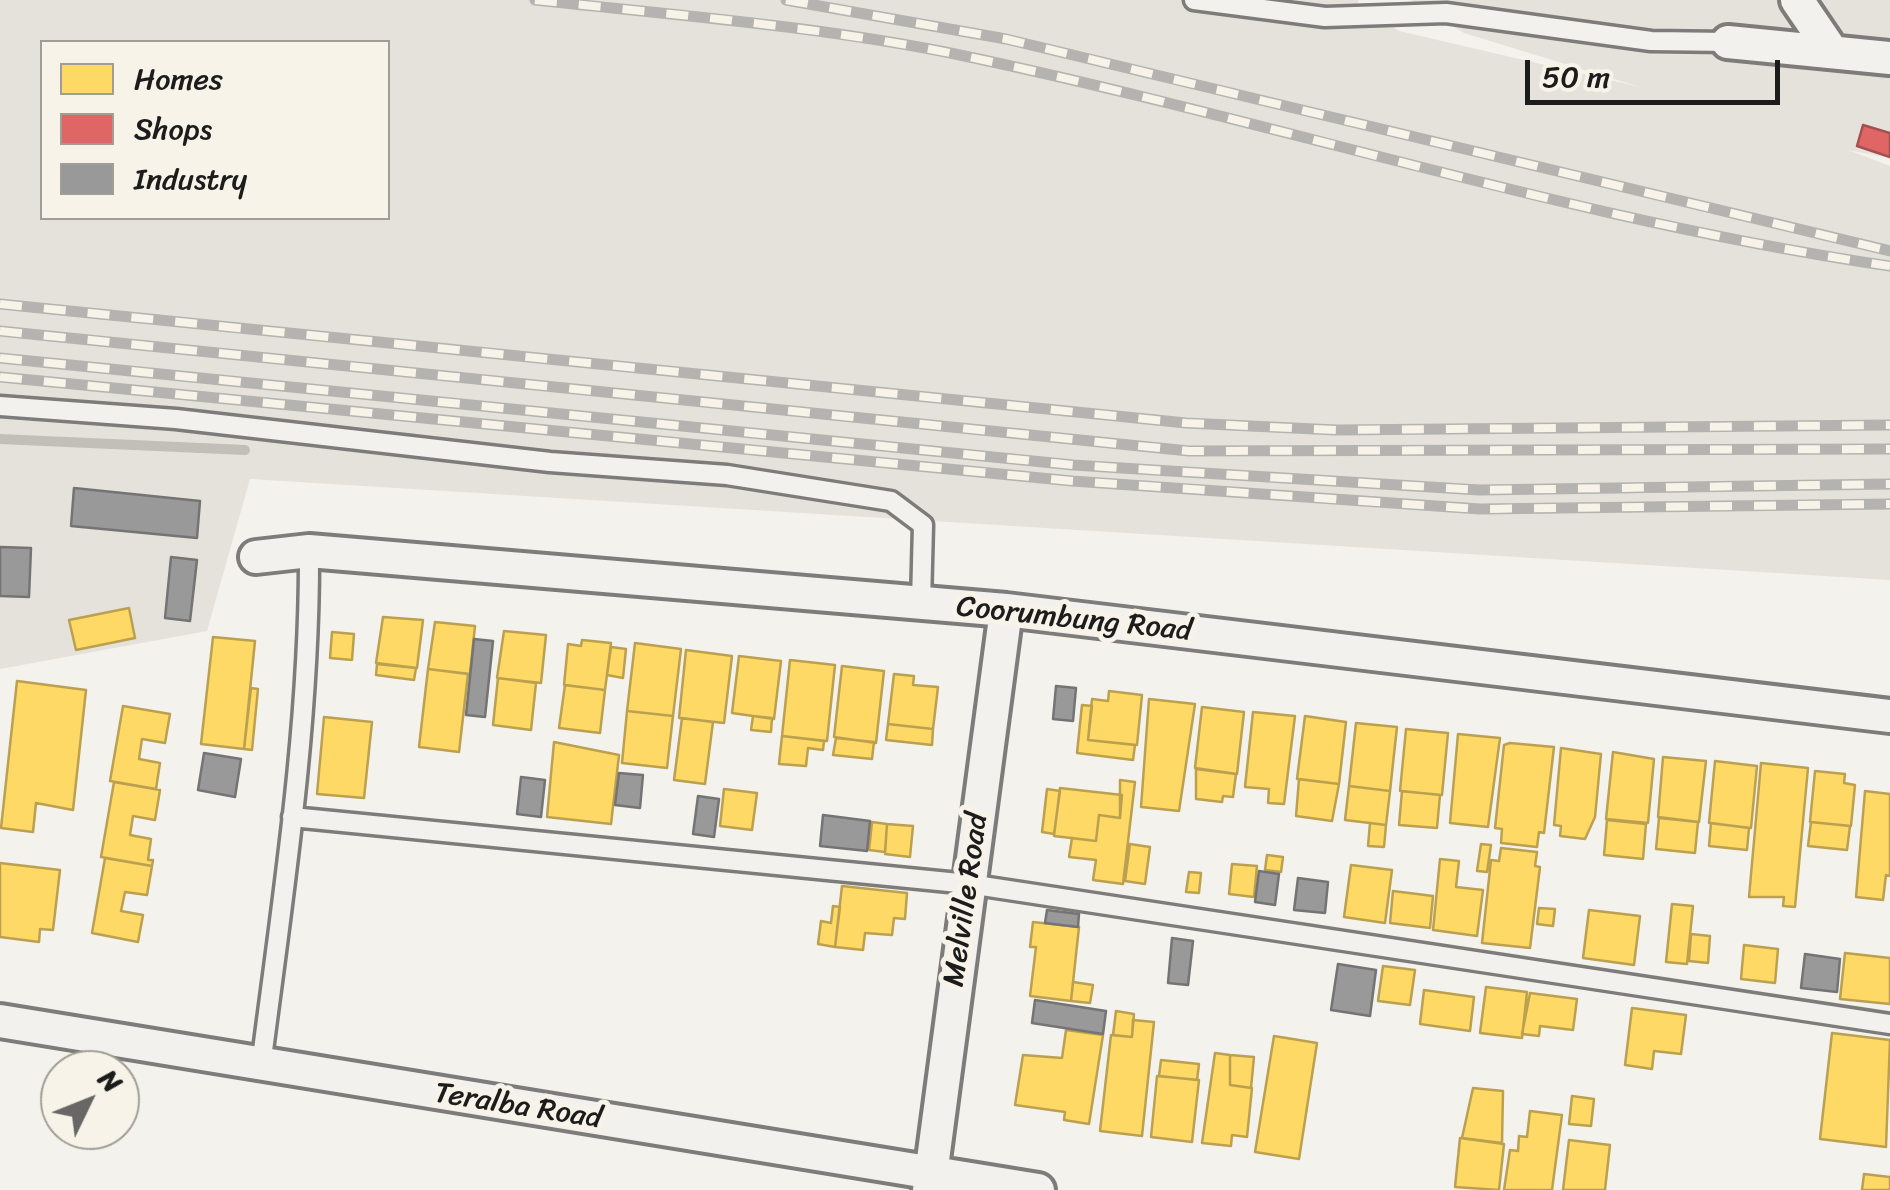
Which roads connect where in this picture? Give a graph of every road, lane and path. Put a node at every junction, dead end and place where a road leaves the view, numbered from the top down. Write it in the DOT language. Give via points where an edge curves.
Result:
graph roads {
  1 [pos="1194,0"];
  2 [pos="1796,0"];
  3 [pos="1728,42"];
  4 [pos="1831,50"];
  5 [pos="1890,58"];
  6 [pos="0,406"];
  7 [pos="309,551"];
  8 [pos="256,557"];
  9 [pos="920,603"];
  10 [pos="1006,610"];
  11 [pos="1890,716"];
  12 [pos="292,817"];
  13 [pos="968,884"];
  14 [pos="0,1021"];
  15 [pos="1890,1024"];
  16 [pos="261,1066"];
  17 [pos="930,1181"];
  18 [pos="1038,1190"];
  1 -- 3 [label="lane" via="1325,17 1446,14 1651,41"];
  2 -- 4 [label="street"];
  3 -- 4 [label="street"];
  4 -- 5 [label="street"];
  6 -- 9 [label="lane" via="727,475 891,502 923,525"];
  7 -- 8 [label="street, Coorumbung Road"];
  7 -- 9 [label="street, Coorumbung Road"];
  7 -- 12 [label="lane"];
  9 -- 10 [label="street, Coorumbung Road"];
  10 -- 11 [label="street, Coorumbung Road"];
  10 -- 13 [label="street, Melville Road"];
  12 -- 13 [label="lane"];
  12 -- 16 [label="lane"];
  13 -- 15 [label="lane"];
  13 -- 17 [label="street, Melville Road"];
  14 -- 16 [label="street, Teralba Road"];
  16 -- 17 [label="street, Teralba Road"];
  17 -- 18 [label="street, Teralba Road"];
}
